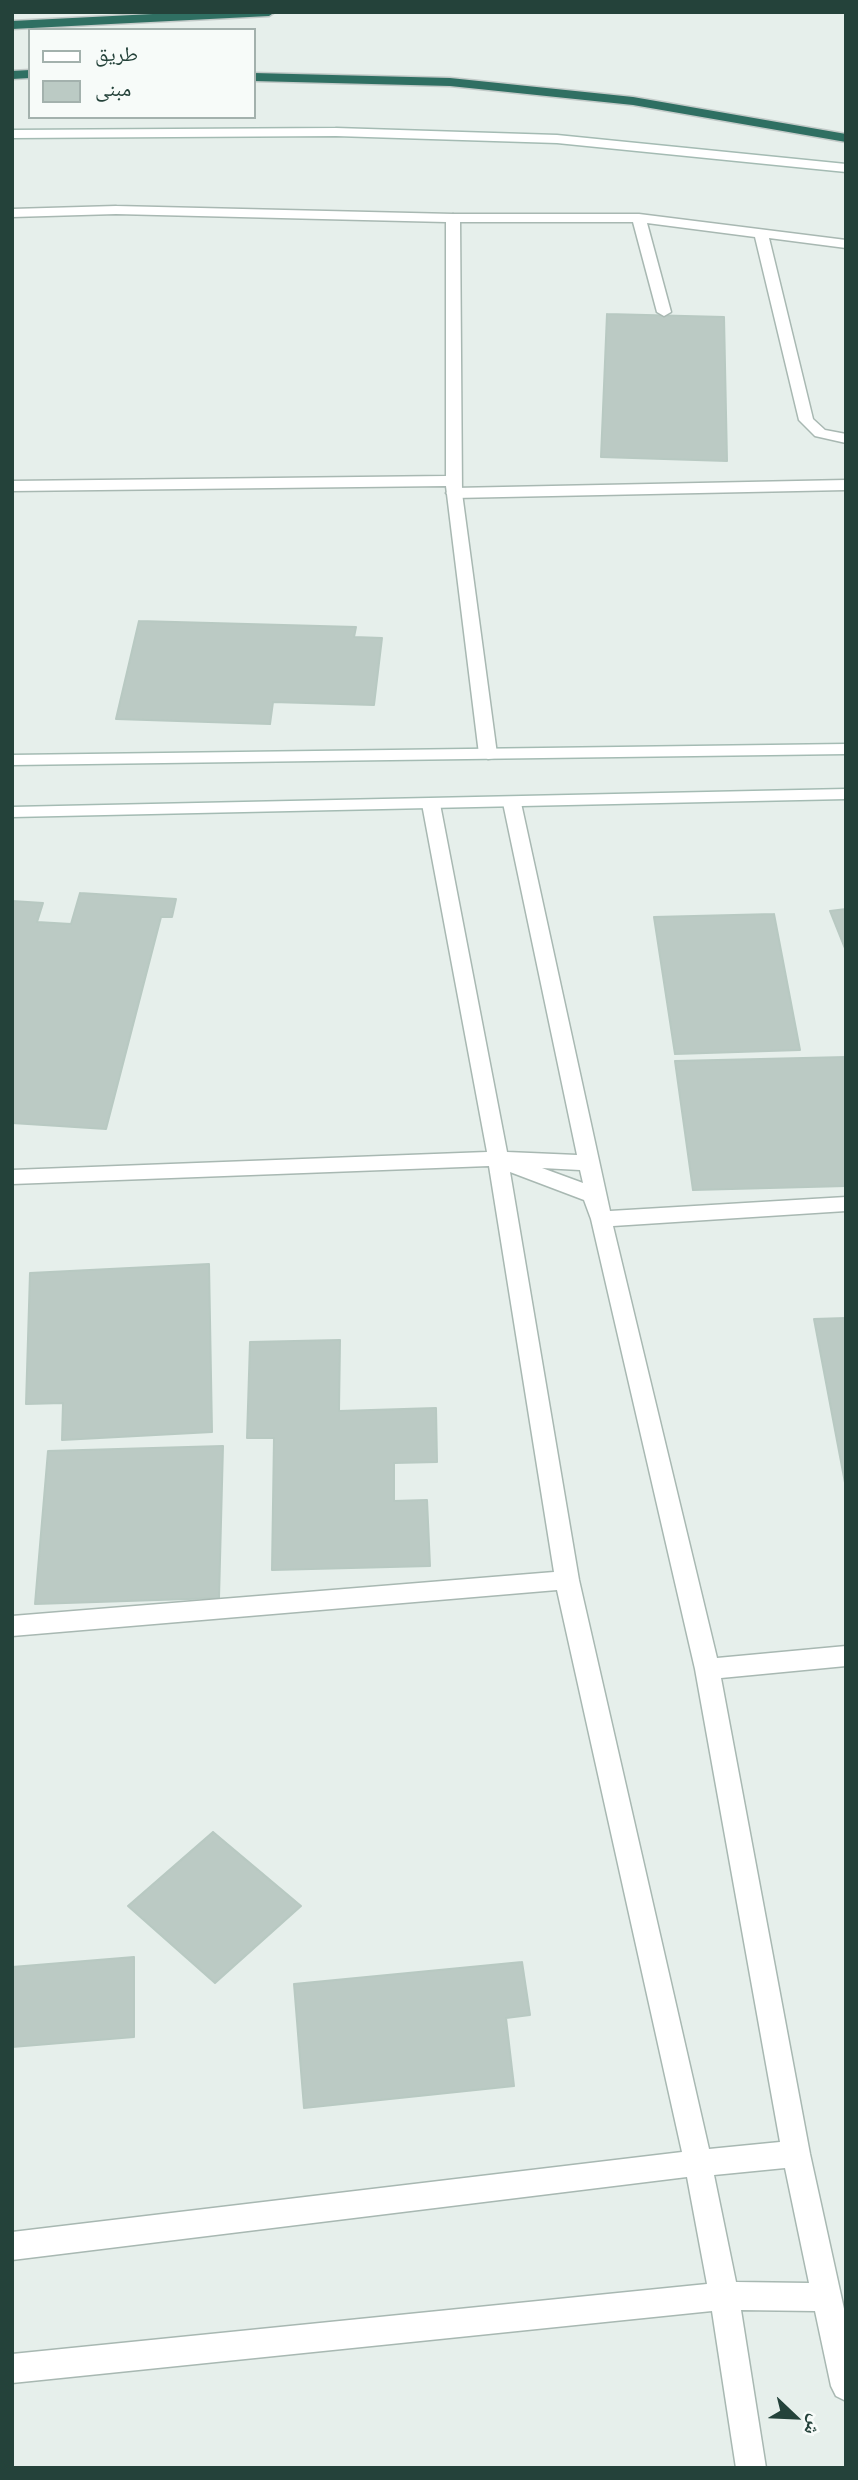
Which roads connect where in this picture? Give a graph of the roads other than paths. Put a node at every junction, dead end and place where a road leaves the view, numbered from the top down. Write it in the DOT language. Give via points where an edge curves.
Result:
graph roads {
  1 [pos="269,12"];
  2 [pos="12,26"];
  3 [pos="256,77"];
  4 [pos="12,134"];
  5 [pos="846,138"];
  6 [pos="846,168"];
  7 [pos="12,213"];
  8 [pos="453,218"];
  9 [pos="639,218"];
  10 [pos="761,234"];
  11 [pos="846,244"];
  12 [pos="664,312"];
  13 [pos="846,439"];
  14 [pos="846,485"];
  15 [pos="12,486"];
  16 [pos="455,487"];
  17 [pos="846,749"];
  18 [pos="488,754"];
  19 [pos="12,760"];
  20 [pos="846,794"];
  21 [pos="512,803"];
  22 [pos="431,804"];
  23 [pos="12,812"];
  24 [pos="498,1160"];
  25 [pos="590,1163"];
  26 [pos="12,1177"];
  27 [pos="846,1205"];
  28 [pos="601,1219"];
  29 [pos="566,1580"];
  30 [pos="12,1626"];
  31 [pos="846,1656"];
  32 [pos="707,1669"];
  33 [pos="796,2154"];
  34 [pos="698,2163"];
  35 [pos="12,2246"];
  36 [pos="724,2296"];
  37 [pos="826,2297"];
  38 [pos="12,2369"];
  39 [pos="846,2386"];
  40 [pos="751,2468"];
  1 -- 2 [label="highway"];
  3 -- 5 [label="highway" via="450,82 633,101"];
  4 -- 6 [label="street" via="336,132 557,139"];
  7 -- 8 [label="street" via="116,210"];
  8 -- 9 [label="street"];
  8 -- 16 [label="street"];
  9 -- 10 [label="street"];
  9 -- 12 [label="street"];
  10 -- 11 [label="street"];
  10 -- 13 [label="street" via="806,420 820,433"];
  14 -- 16 [label="street"];
  15 -- 16 [label="street"];
  16 -- 18 [label="street"];
  17 -- 18 [label="street"];
  18 -- 19 [label="street"];
  20 -- 21 [label="street"];
  21 -- 22 [label="street"];
  21 -- 25 [label="street"];
  22 -- 23 [label="street"];
  22 -- 24 [label="street"];
  24 -- 25 [label="street"];
  24 -- 26 [label="street"];
  24 -- 28 [label="street" via="593,1195"];
  24 -- 29 [label="street"];
  25 -- 28 [label="street"];
  27 -- 28 [label="street"];
  28 -- 32 [label="street"];
  29 -- 30 [label="street"];
  29 -- 34 [label="street"];
  31 -- 32 [label="street"];
  32 -- 33 [label="street"];
  33 -- 34 [label="street"];
  33 -- 37 [label="street"];
  34 -- 35 [label="street"];
  34 -- 36 [label="street"];
  36 -- 37 [label="street"];
  36 -- 38 [label="street"];
  36 -- 40 [label="street"];
  37 -- 39 [label="street"];
}
